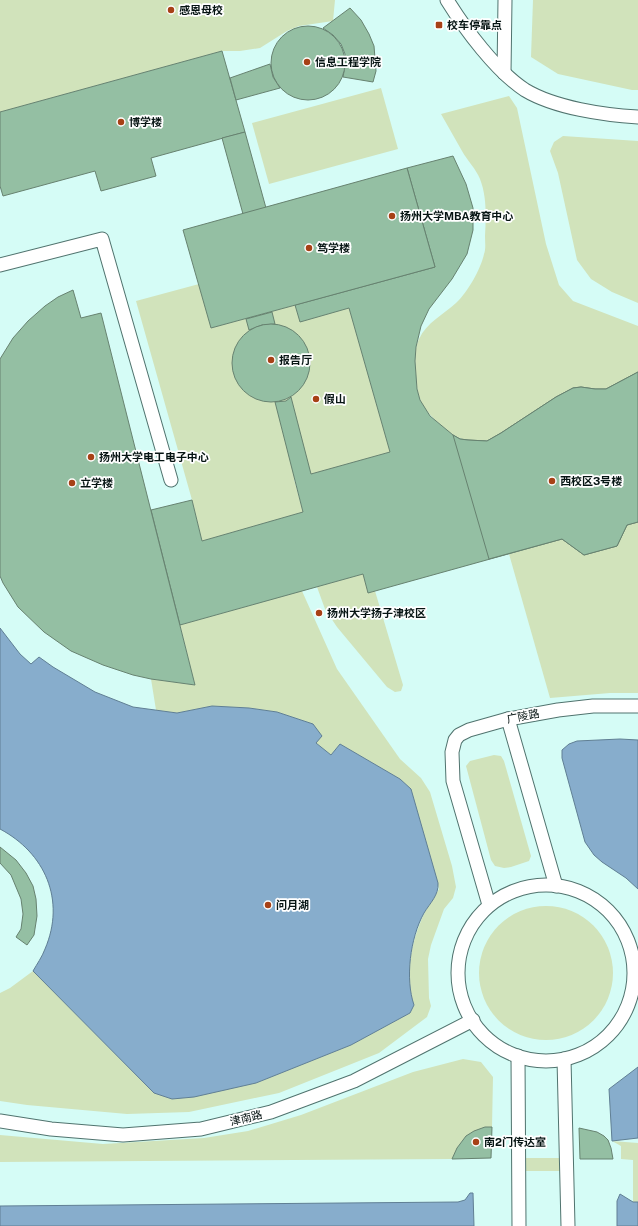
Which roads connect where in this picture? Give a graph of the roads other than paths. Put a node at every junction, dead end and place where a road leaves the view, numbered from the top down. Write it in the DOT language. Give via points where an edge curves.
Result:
graph roads {
  1 [pos="446,0"];
  2 [pos="505,0"];
  3 [pos="504,73"];
  4 [pos="638,117"];
  5 [pos="0,265"];
  6 [pos="171,480"];
  7 [pos="638,706"];
  8 [pos="508,719"];
  9 [pos="556,886"];
  10 [pos="489,905"];
  11 [pos="635,946"];
  12 [pos="473,1020"];
  13 [pos="518,1056"];
  14 [pos="564,1059"];
  15 [pos="0,1121"];
  16 [pos="519,1226"];
  17 [pos="568,1226"];
  1 -- 3 [label="lane"];
  2 -- 3 [label="lane"];
  3 -- 4 [label="lane" via="526,90 549,101 598,113"];
  5 -- 6 [label="lane" via="102,239"];
  7 -- 8 [label="lane, 广陵路" via="586,707"];
  8 -- 9 [label="lane"];
  8 -- 10 [label="lane, 广陵路" via="469,730 455,740 452,752 453,781"];
  9 -- 10 [label="lane" via="542,884 514,890"];
  9 -- 11 [label="lane" via="572,888 598,900 618,921"];
  10 -- 12 [label="lane" via="470,926 459,953 458,982 465,1010"];
  11 -- 14 [label="lane" via="635,976 629,1005 614,1030 592,1049"];
  12 -- 13 [label="lane" via="482,1035 506,1052"];
  12 -- 15 [label="lane, 津南路" via="354,1082 271,1112 201,1129 123,1135 51,1129"];
  13 -- 14 [label="lane" via="534,1060"];
  13 -- 16 [label="lane"];
  14 -- 17 [label="lane"];
}
